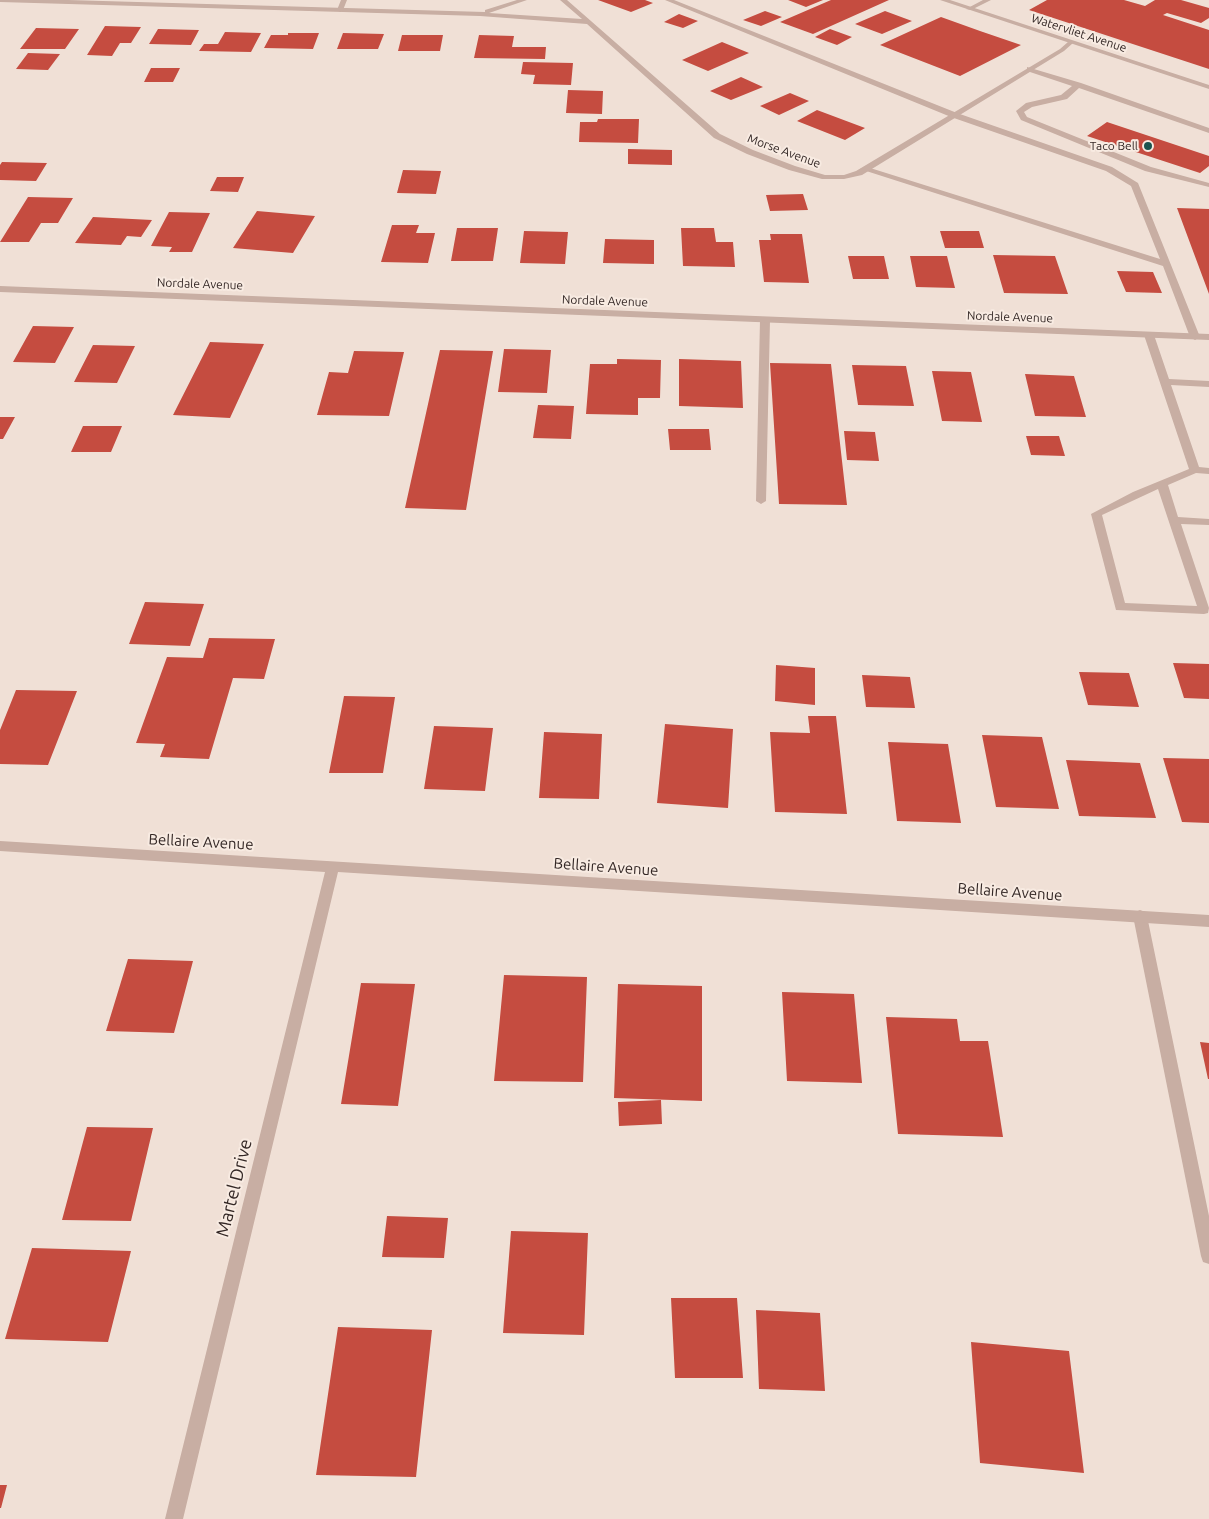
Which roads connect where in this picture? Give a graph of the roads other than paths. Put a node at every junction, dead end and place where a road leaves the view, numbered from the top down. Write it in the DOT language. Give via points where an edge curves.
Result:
graph roads {
  1 [pos="0,0"];
  2 [pos="344,0"];
  3 [pos="524,0"];
  4 [pos="563,0"];
  5 [pos="668,0"];
  6 [pos="943,0"];
  7 [pos="988,0"];
  8 [pos="134,2"];
  9 [pos="969,9"];
  10 [pos="340,10"];
  11 [pos="480,14"];
  12 [pos="589,22"];
  13 [pos="1070,43"];
  14 [pos="1030,69"];
  15 [pos="1078,85"];
  16 [pos="1209,87"];
  17 [pos="954,115"];
  18 [pos="1209,131"];
  19 [pos="864,170"];
  20 [pos="1209,185"];
  21 [pos="1166,264"];
  22 [pos="0,288"];
  23 [pos="765,320"];
  24 [pos="1149,335"];
  25 [pos="1195,337"];
  26 [pos="1209,338"];
  27 [pos="1165,382"];
  28 [pos="1209,384"];
  29 [pos="1195,470"];
  30 [pos="1209,471"];
  31 [pos="1162,484"];
  32 [pos="761,501"];
  33 [pos="1174,520"];
  34 [pos="1209,522"];
  35 [pos="0,846"];
  36 [pos="332,866"];
  37 [pos="1140,916"];
  38 [pos="1209,921"];
  39 [pos="1209,1256"];
  40 [pos="174,1519"];
  1 -- 8 [label="street"];
  2 -- 10 [label="street"];
  3 -- 11 [label="street"];
  4 -- 12 [label="street, Morse Avenue"];
  5 -- 17 [label="street"];
  6 -- 9 [label="street, Watervliet Avenue"];
  7 -- 9 [label="street"];
  8 -- 10 [label="street"];
  9 -- 13 [label="street, Watervliet Avenue"];
  10 -- 11 [label="street"];
  11 -- 12 [label="street"];
  12 -- 19 [label="street, Morse Avenue" via="718,136 750,152 825,178 844,177"];
  13 -- 14 [label="street, Morse Avenue"];
  13 -- 16 [label="street, Watervliet Avenue"];
  14 -- 15 [label="street"];
  14 -- 17 [label="street, Morse Avenue"];
  15 -- 18 [label="street"];
  15 -- 20 [label="street" via="1064,97 1020,110 1024,118 1148,169"];
  17 -- 19 [label="street, Morse Avenue"];
  17 -- 21 [label="street" via="1108,169 1134,184"];
  19 -- 21 [label="street"];
  21 -- 25 [label="street"];
  22 -- 23 [label="street, Nordale Avenue"];
  23 -- 24 [label="street, Nordale Avenue"];
  23 -- 32 [label="street"];
  24 -- 25 [label="street, Nordale Avenue"];
  24 -- 27 [label="street"];
  25 -- 26 [label="street, Nordale Avenue"];
  27 -- 28 [label="street"];
  27 -- 29 [label="street"];
  29 -- 30 [label="street"];
  29 -- 31 [label="street"];
  31 -- 33 [label="street"];
  31 -- 33 [label="street" via="1096,514 1120,607 1204,610"];
  33 -- 34 [label="street"];
  35 -- 36 [label="street, Bellaire Avenue"];
  36 -- 37 [label="street, Bellaire Avenue"];
  36 -- 40 [label="street, Martel Drive"];
  37 -- 38 [label="street, Bellaire Avenue"];
  37 -- 39 [label="street"];
}
